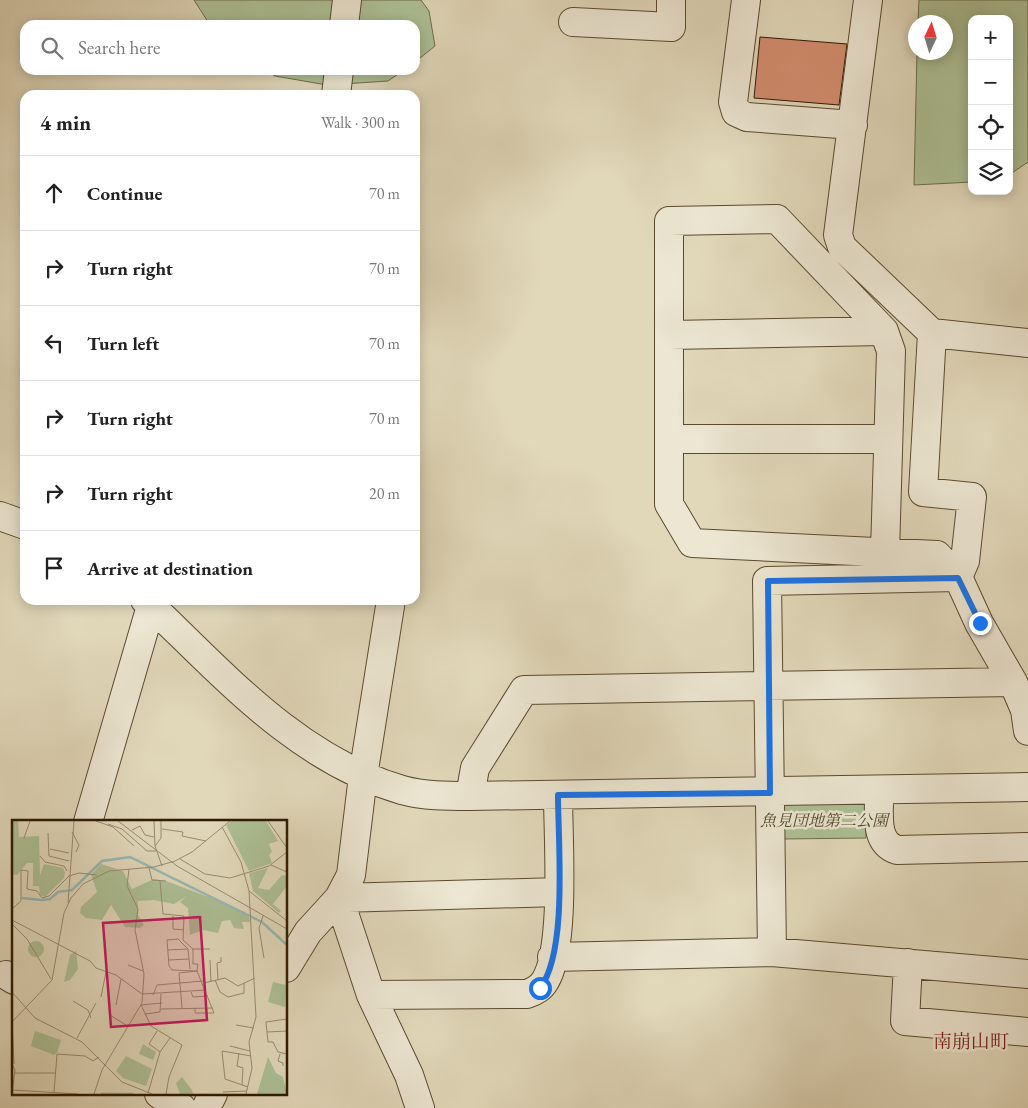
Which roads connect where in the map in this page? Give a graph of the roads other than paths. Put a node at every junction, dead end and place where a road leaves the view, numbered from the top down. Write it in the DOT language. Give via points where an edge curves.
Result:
graph roads {
  1 [pos="346,0"];
  2 [pos="671,0"];
  3 [pos="746,0"];
  4 [pos="868,0"];
  5 [pos="344,20"];
  6 [pos="573,22"];
  7 [pos="338,75"];
  8 [pos="337,90"];
  9 [pos="853,125"];
  10 [pos="884,331"];
  11 [pos="932,333"];
  12 [pos="670,335"];
  13 [pos="1028,344"];
  14 [pos="670,439"];
  15 [pos="888,439"];
  16 [pos="0,516"];
  17 [pos="20,523"];
  18 [pos="885,552"];
  19 [pos="958,578"];
  20 [pos="147,605"];
  21 [pos="150,605"];
  22 [pos="390,605"];
  23 [pos="1013,682"];
  24 [pos="769,686"];
  25 [pos="1027,717"];
  26 [pos="363,776"];
  27 [pos="1028,787"];
  28 [pos="879,790"];
  29 [pos="770,793"];
  30 [pos="558,795"];
  31 [pos="470,796"];
  32 [pos="89,820"];
  33 [pos="1028,847"];
  34 [pos="559,892"];
  35 [pos="340,898"];
  36 [pos="308,932"];
  37 [pos="354,944"];
  38 [pos="772,952"];
  39 [pos="552,957"];
  40 [pos="908,963"];
  41 [pos="288,965"];
  42 [pos="1028,974"];
  43 [pos="371,995"];
  44 [pos="1028,1032"];
  45 [pos="162,1096"];
  46 [pos="212,1096"];
  47 [pos="182,1108"];
  48 [pos="206,1108"];
  49 [pos="420,1108"];
  1 -- 5 [label="street"];
  2 -- 6 [label="street" via="671,26"];
  3 -- 9 [label="street" via="733,102 736,112 746,117"];
  4 -- 9 [label="street"];
  7 -- 8 [label="street"];
  9 -- 11 [label="street" via="838,235 842,247"];
  10 -- 12 [label="street"];
  10 -- 12 [label="street" via="777,219 669,221"];
  10 -- 15 [label="street" via="891,351"];
  11 -- 13 [label="street"];
  11 -- 19 [label="street" via="923,492 972,497 965,561"];
  12 -- 14 [label="street"];
  14 -- 15 [label="street"];
  14 -- 18 [label="street" via="669,504 692,543"];
  15 -- 18 [label="street"];
  16 -- 17 [label="street"];
  18 -- 19 [label="street" via="938,555"];
  19 -- 23 [label="street"];
  19 -- 24 [label="street" via="768,581"];
  20 -- 32 [label="street"];
  21 -- 26 [label="street" via="270,719 294,738"];
  22 -- 26 [label="street"];
  23 -- 24 [label="street"];
  23 -- 25 [label="street"];
  24 -- 29 [label="street"];
  24 -- 31 [label="street" via="524,690 475,768"];
  26 -- 31 [label="street" via="420,794"];
  26 -- 35 [label="street" via="352,869"];
  27 -- 28 [label="street"];
  28 -- 29 [label="street"];
  28 -- 33 [label="street" via="880,834 889,848"];
  29 -- 30 [label="street"];
  29 -- 38 [label="street"];
  30 -- 31 [label="street"];
  30 -- 34 [label="street"];
  34 -- 35 [label="street"];
  34 -- 39 [label="street" via="558,926"];
  35 -- 36 [label="street"];
  35 -- 37 [label="street"];
  36 -- 37 [label="street" via="332,933"];
  36 -- 41 [label="street"];
  37 -- 43 [label="street"];
  38 -- 39 [label="street"];
  38 -- 40 [label="street"];
  39 -- 43 [label="street" via="546,980 540,988 527,994"];
  40 -- 42 [label="street"];
  40 -- 44 [label="street" via="905,1020"];
  43 -- 49 [label="street" via="409,1075"];
  45 -- 47 [label="street"];
  46 -- 48 [label="street"];
}
